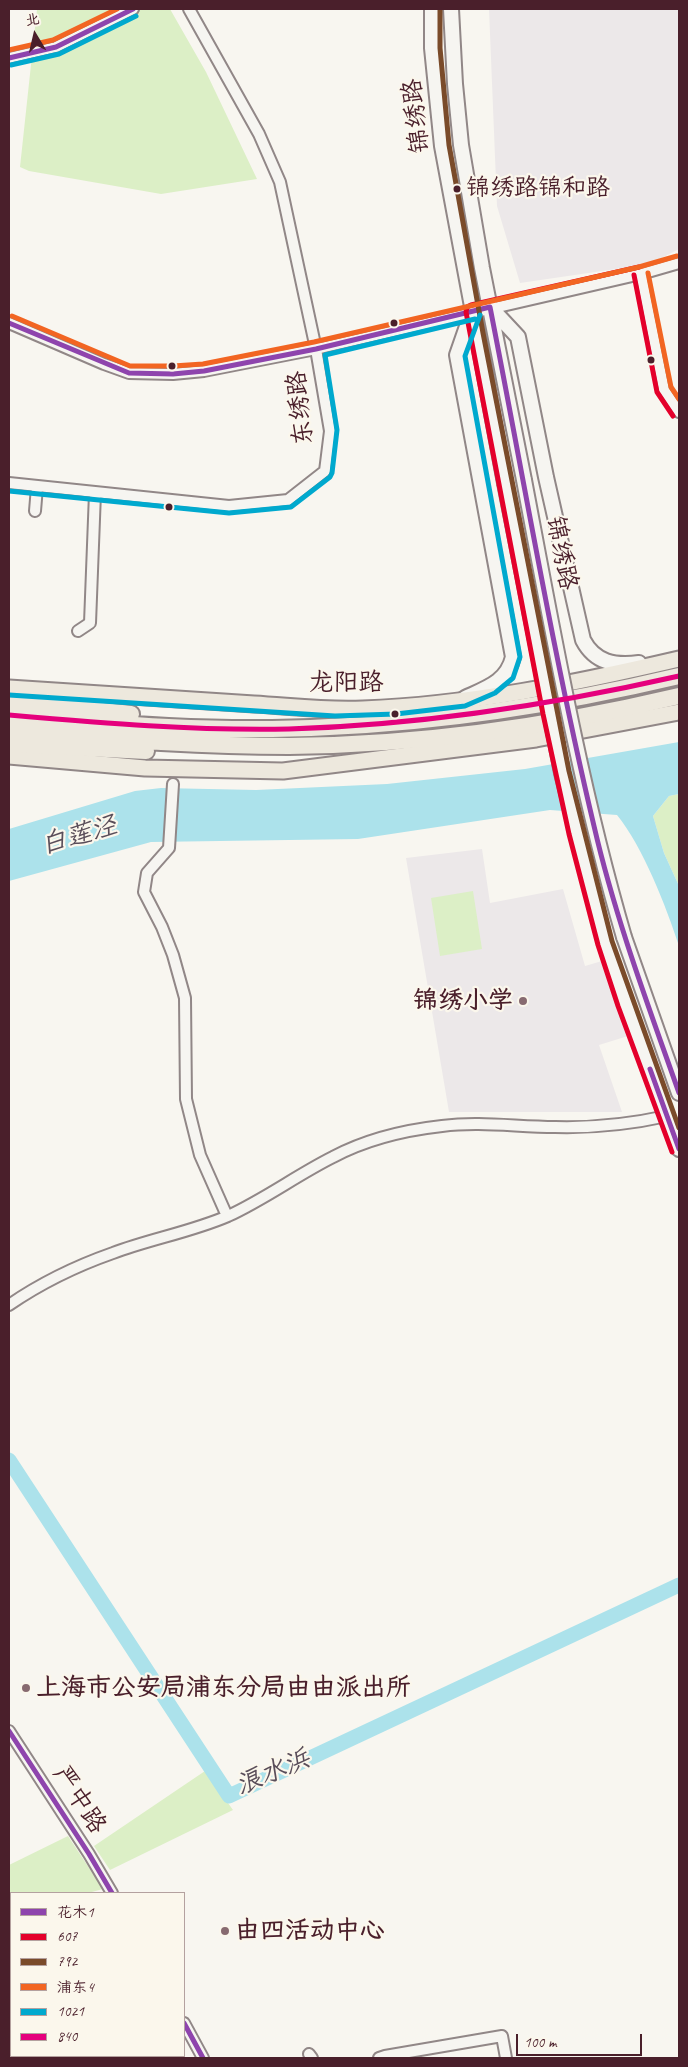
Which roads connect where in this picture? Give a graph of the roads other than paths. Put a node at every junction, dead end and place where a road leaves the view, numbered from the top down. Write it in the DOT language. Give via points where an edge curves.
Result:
graph roads {
  1 [pos="133,9"];
  2 [pos="189,9"];
  3 [pos="432,9"];
  4 [pos="451,9"];
  5 [pos="9,58"];
  6 [pos="679,263"];
  7 [pos="641,274"];
  8 [pos="490,307"];
  9 [pos="473,312"];
  10 [pos="9,323"];
  11 [pos="316,349"];
  12 [pos="679,412"];
  13 [pos="9,483"];
  14 [pos="37,488"];
  15 [pos="95,493"];
  16 [pos="35,511"];
  17 [pos="78,631"];
  18 [pos="679,658"];
  19 [pos="679,676"];
  20 [pos="9,688"];
  21 [pos="679,696"];
  22 [pos="464,699"];
  23 [pos="9,701"];
  24 [pos="679,712"];
  25 [pos="9,715"];
  26 [pos="287,729"];
  27 [pos="9,730"];
  28 [pos="9,744"];
  29 [pos="288,746"];
  30 [pos="9,756"];
  31 [pos="173,784"];
  32 [pos="679,1094"];
  33 [pos="667,1116"];
  34 [pos="679,1149"];
  35 [pos="227,1216"];
  36 [pos="9,1306"];
  37 [pos="9,1730"];
  38 [pos="111,1892"];
  39 [pos="185,2025"];
  40 [pos="203,2058"];
  41 [pos="379,2058"];
  42 [pos="506,2058"];
  1 -- 5 [label="street" via="56,47"];
  2 -- 11 [label="street, 东绣路" via="260,134 280,182"];
  3 -- 9 [label="main road, 锦绣路" via="432,48 442,146"];
  4 -- 8 [label="main road, 锦绣路" via="461,145"];
  6 -- 7 [label="street"];
  7 -- 8 [label="street"];
  7 -- 12 [label="street" via="664,390"];
  8 -- 9 [label="street"];
  8 -- 18 [label="main road" via="518,337 582,640 592,653 609,663 633,664"];
  8 -- 32 [label="main road, 锦绣路, bridge" via="580,769 624,937"];
  9 -- 11 [label="street"];
  9 -- 22 [label="main road" via="457,355 513,657 507,673 500,680"];
  9 -- 33 [label="main road, 锦绣路, bridge" via="562,772 606,943"];
  10 -- 11 [label="street" via="129,373 204,371"];
  11 -- 15 [label="street, 东绣路" via="330,431 325,471 288,500 229,506"];
  13 -- 14 [label="street, 东绣路"];
  14 -- 15 [label="street, 东绣路"];
  14 -- 16 [label="street"];
  15 -- 17 [label="street" via="90,623"];
  18 -- 22 [label="main road, 龙阳路" via="595,678"];
  19 -- 26 [label="highway" via="466,715"];
  20 -- 22 [label="main road, 龙阳路" via="335,709 396,707"];
  21 -- 29 [label="highway" via="603,712 468,733"];
  23 -- 26 [label="highway"];
  24 -- 30 [label="main road" via="536,740 289,771 145,768"];
  25 -- 26 [label="highway" via="148,726"];
  27 -- 29 [label="highway" via="147,741"];
  28 -- 29 [label="highway" via="156,752"];
  31 -- 35 [label="street" via="169,848 147,873 144,892 173,955 185,998 186,1099 200,1155"];
  33 -- 34 [label="main road, 锦绣路"];
  33 -- 35 [label="street" via="629,1123 555,1127 488,1123 441,1126 385,1137 334,1156"];
  35 -- 36 [label="street" via="76,1267 35,1287"];
  37 -- 38 [label="street, 严中路"];
  39 -- 40 [label="street"];
  41 -- 42 [label="street" via="502,2036"];
}
